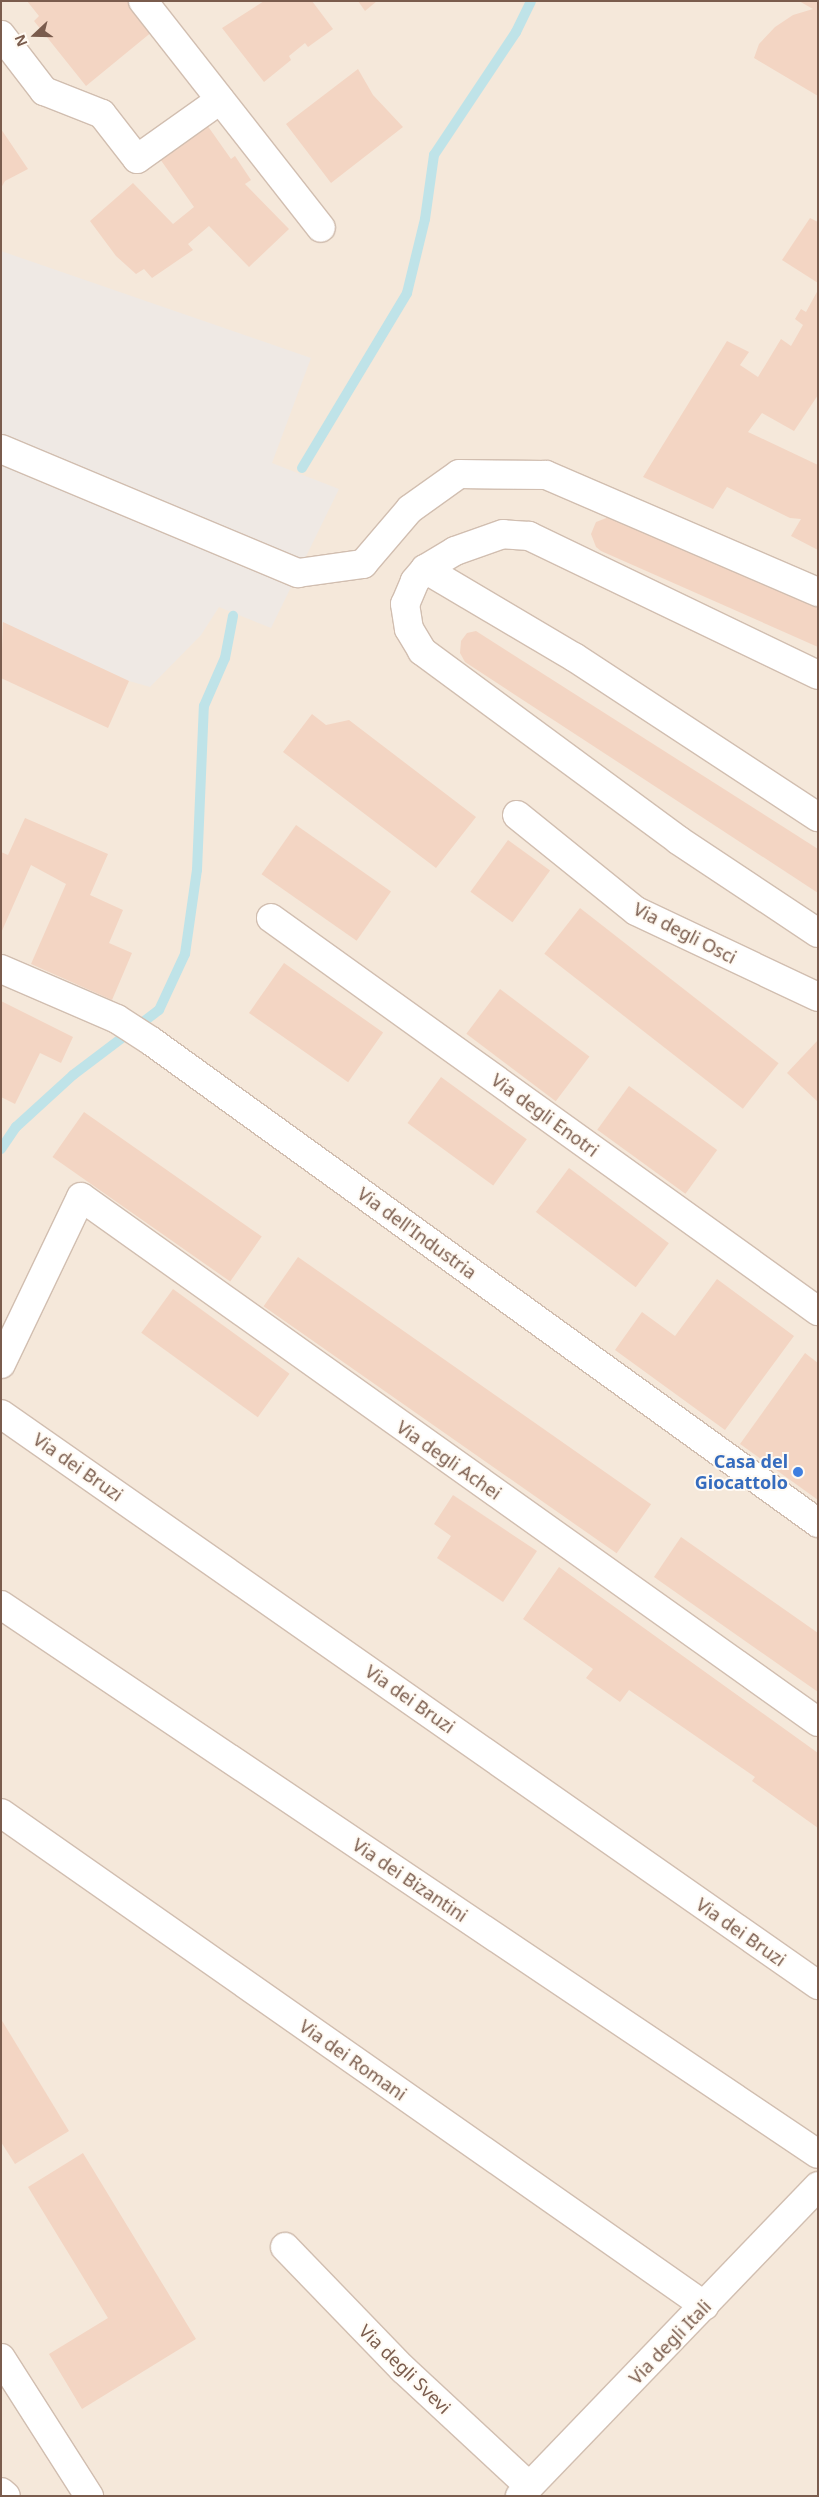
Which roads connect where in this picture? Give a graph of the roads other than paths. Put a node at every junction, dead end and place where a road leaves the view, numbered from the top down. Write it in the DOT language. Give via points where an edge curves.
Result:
graph roads {
  1 [pos="143,1"];
  2 [pos="1,34"];
  3 [pos="220,100"];
  4 [pos="321,228"];
  5 [pos="1,448"];
  6 [pos="425,569"];
  7 [pos="818,592"];
  8 [pos="818,675"];
  9 [pos="517,815"];
  10 [pos="818,817"];
  11 [pos="271,918"];
  12 [pos="818,933"];
  13 [pos="1,969"];
  14 [pos="818,997"];
  15 [pos="818,1311"];
  16 [pos="1,1364"];
  17 [pos="1,1414"];
  18 [pos="818,1523"];
  19 [pos="1,1605"];
  20 [pos="818,1722"];
  21 [pos="1,1813"];
  22 [pos="818,1985"];
  23 [pos="818,2154"];
  24 [pos="818,2186"];
  25 [pos="285,2247"];
  26 [pos="705,2306"];
  27 [pos="1,2358"];
  28 [pos="524,2491"];
  29 [pos="1,2492"];
  30 [pos="6,2496"];
  31 [pos="89,2496"];
  1 -- 3 [label="street"];
  2 -- 3 [label="street" via="44,91 102,114 137,159"];
  3 -- 4 [label="street"];
  5 -- 7 [label="street" via="298,573 362,564 410,509 459,474 546,476"];
  6 -- 8 [label="street" via="477,541 503,534 529,536"];
  6 -- 10 [label="street" via="574,657"];
  6 -- 12 [label="street" via="415,581 405,604 409,629 422,651 678,840"];
  9 -- 14 [label="street, Via degli Osci" via="636,911"];
  11 -- 15 [label="street, Via degli Enotri"];
  13 -- 18 [label="street, Via dell'Industria" via="117,1019 151,1041"];
  16 -- 20 [label="street, Via degli Achei" via="81,1198"];
  17 -- 22 [label="street, Via dei Bruzi"];
  19 -- 23 [label="street, Via dei Bizantini"];
  21 -- 26 [label="street, Via dei Romani"];
  24 -- 26 [label="street, Via degli Itali"];
  25 -- 28 [label="street, Via degli Svevi"];
  26 -- 28 [label="street, Via degli Itali"];
  27 -- 31 [label="street"];
  29 -- 30 [label="street"];
}
